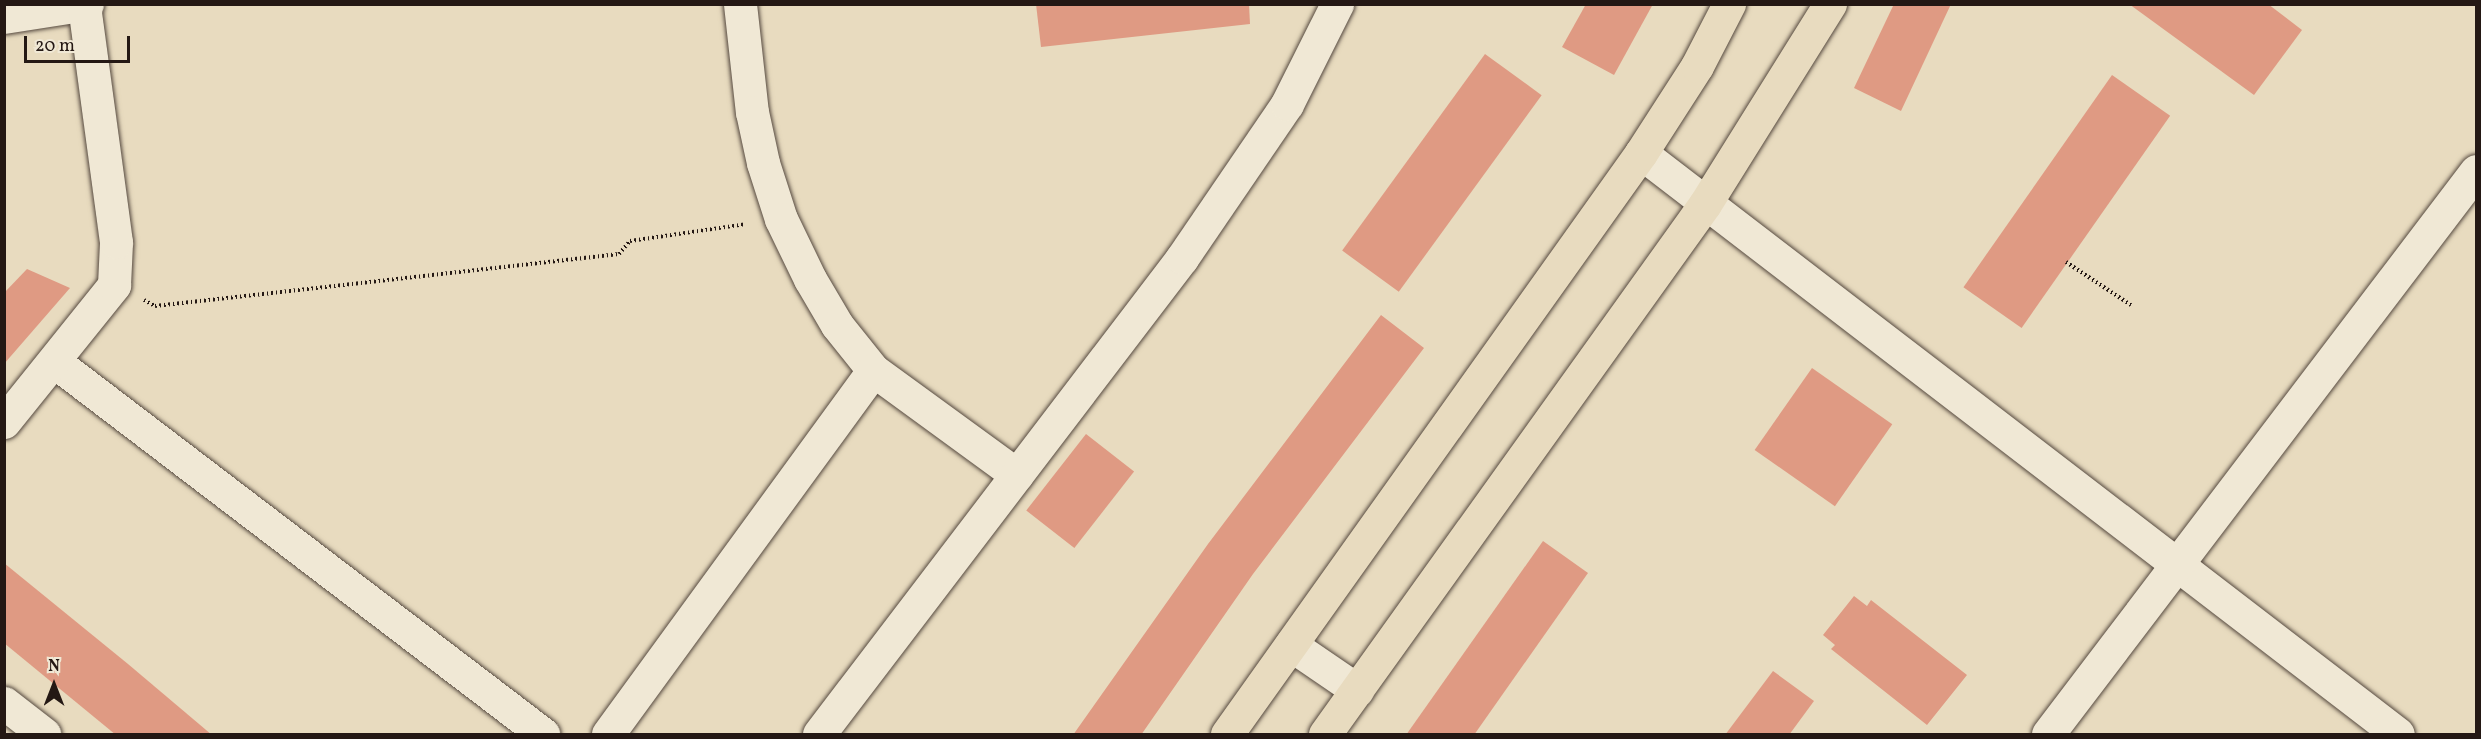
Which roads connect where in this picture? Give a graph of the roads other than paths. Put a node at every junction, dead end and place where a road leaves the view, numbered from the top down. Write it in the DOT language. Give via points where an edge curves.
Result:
graph roads {
  1 [pos="740,4"];
  2 [pos="1337,4"];
  3 [pos="1729,4"];
  4 [pos="1830,4"];
  5 [pos="85,5"];
  6 [pos="4,17"];
  7 [pos="1641,153"];
  8 [pos="2476,171"];
  9 [pos="1705,204"];
  10 [pos="55,362"];
  11 [pos="873,370"];
  12 [pos="4,422"];
  13 [pos="1017,475"];
  14 [pos="2178,566"];
  15 [pos="1291,645"];
  16 [pos="1357,690"];
  17 [pos="4,703"];
  18 [pos="44,735"];
  19 [pos="543,735"];
  20 [pos="608,735"];
  21 [pos="819,735"];
  22 [pos="1227,735"];
  23 [pos="1325,735"];
  24 [pos="2048,735"];
  25 [pos="2398,735"];
  1 -- 11 [label="street" via="752,112 782,219 837,325"];
  2 -- 13 [label="street" via="1287,104 1182,258"];
  3 -- 7 [label="main road" via="1697,66"];
  4 -- 9 [label="main road"];
  5 -- 6 [label="street"];
  5 -- 10 [label="street" via="116,242 114,285"];
  7 -- 9 [label="street"];
  7 -- 15 [label="main road"];
  8 -- 14 [label="street"];
  9 -- 14 [label="street"];
  9 -- 16 [label="main road"];
  10 -- 12 [label="street"];
  10 -- 19 [label="street"];
  11 -- 13 [label="street"];
  11 -- 20 [label="street"];
  13 -- 21 [label="street"];
  14 -- 24 [label="street"];
  14 -- 25 [label="street"];
  15 -- 16 [label="street"];
  15 -- 22 [label="main road"];
  16 -- 23 [label="main road"];
  17 -- 18 [label="street"];
}
